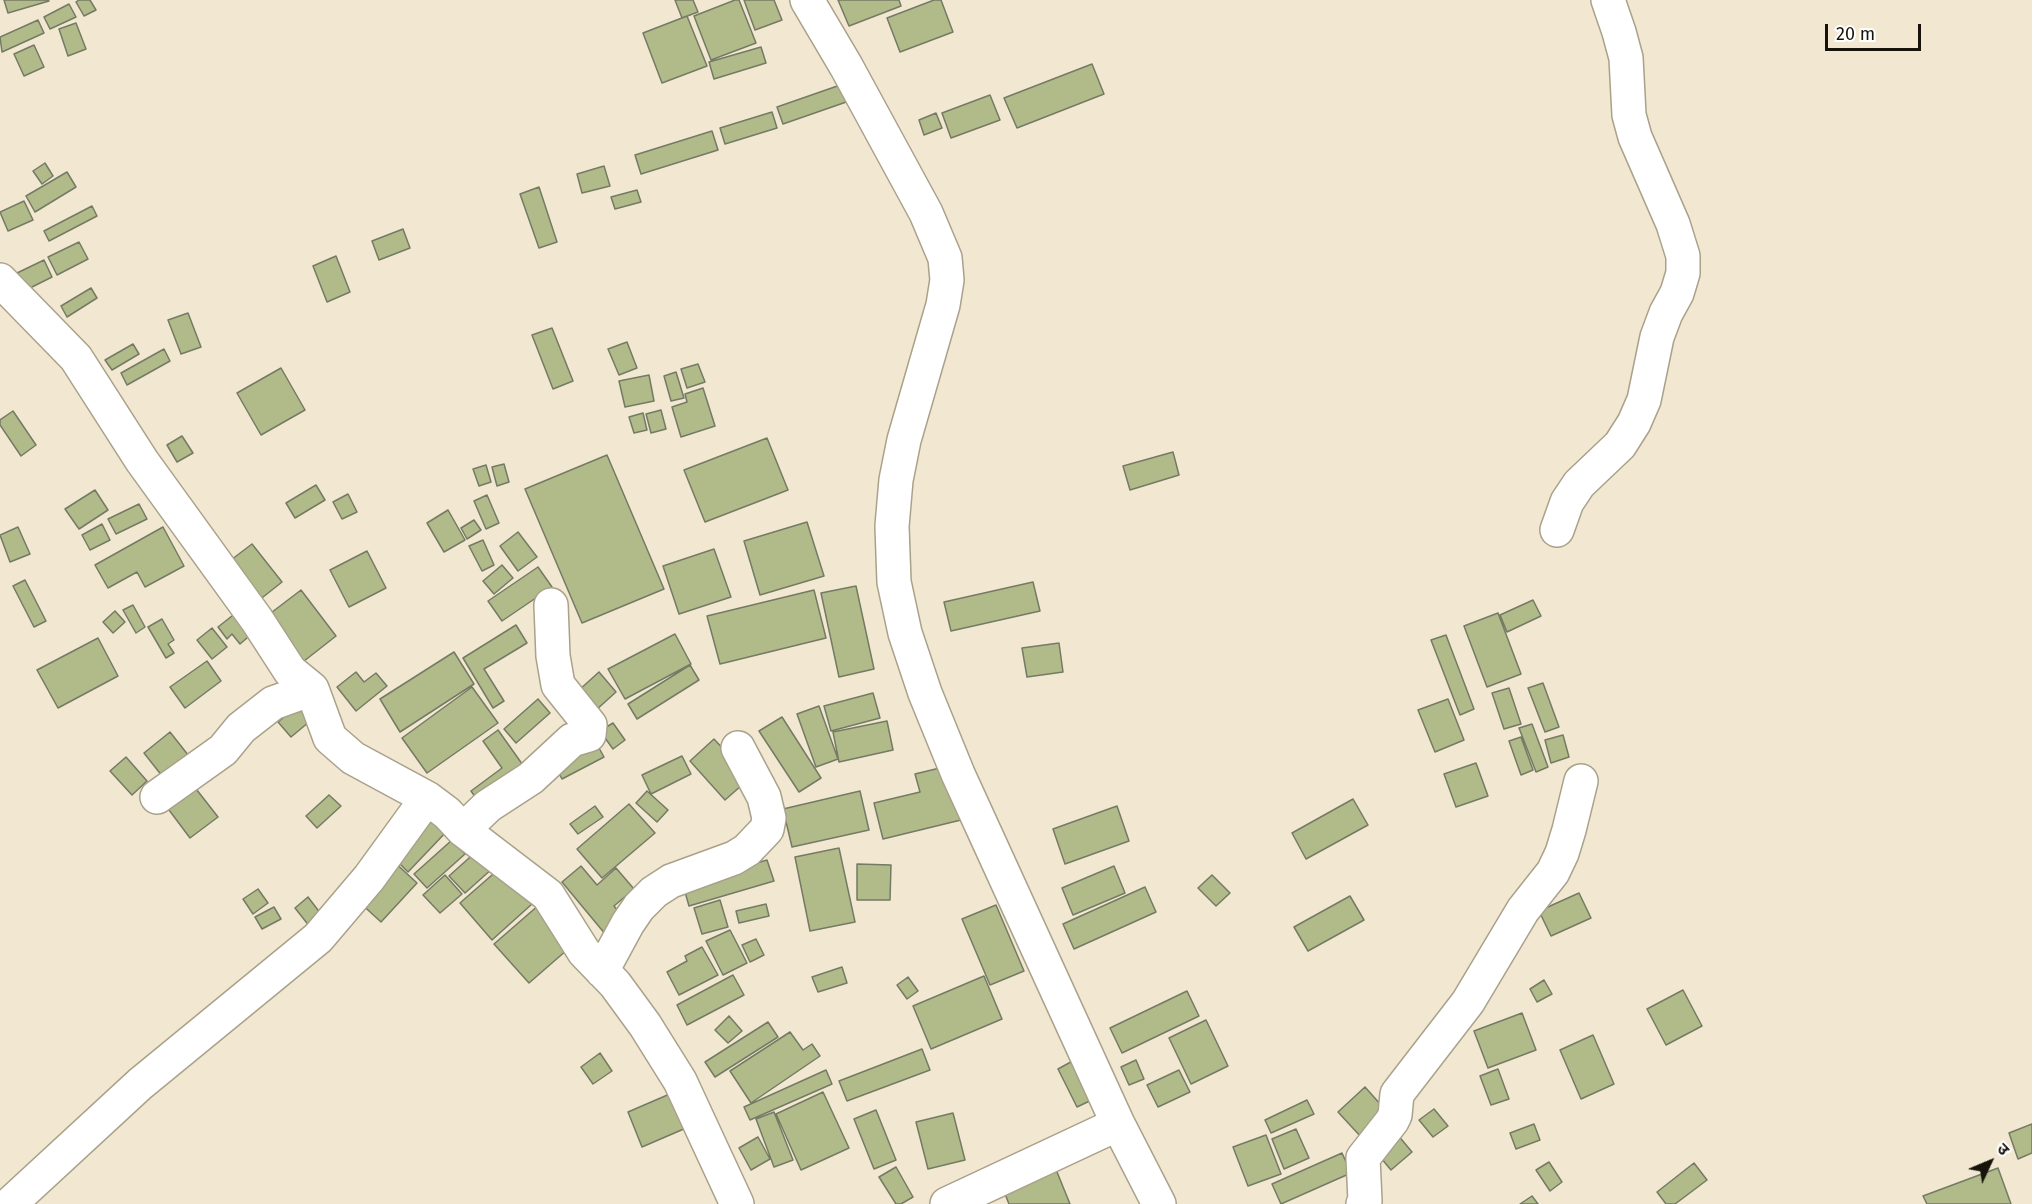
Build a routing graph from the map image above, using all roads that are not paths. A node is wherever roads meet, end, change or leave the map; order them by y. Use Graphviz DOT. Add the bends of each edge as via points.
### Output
graph roads {
  1 [pos="807,0"];
  2 [pos="1608,0"];
  3 [pos="0,280"];
  4 [pos="1557,530"];
  5 [pos="550,605"];
  6 [pos="312,689"];
  7 [pos="738,748"];
  8 [pos="1581,781"];
  9 [pos="157,797"];
  10 [pos="427,798"];
  11 [pos="462,830"];
  12 [pos="602,971"];
  13 [pos="1118,1124"];
  14 [pos="10,1204"];
  15 [pos="737,1204"];
  16 [pos="947,1204"];
  17 [pos="1158,1204"];
  18 [pos="1363,1204"];
  1 -- 13 [label="street" via="920,202 945,258 943,304 896,480 892,526 894,582 904,633 958,774"];
  2 -- 4 [label="street" via="1626,58 1629,114 1635,137 1673,224 1683,256 1683,273 1657,337 1644,400 1634,423 1620,445 1579,484 1567,502"];
  3 -- 6 [label="street" via="76,358 142,461 290,671"];
  5 -- 11 [label="street" via="558,685 590,725 589,735 572,740 531,778 488,806"];
  6 -- 9 [label="street" via="273,703 241,728 223,750"];
  6 -- 10 [label="street" via="330,738 353,759"];
  7 -- 12 [label="street" via="764,797 769,818 767,829 734,858 671,881 654,892 628,923"];
  8 -- 18 [label="street" via="1553,872 1523,910 1468,1002 1397,1094 1392,1121 1363,1158"];
  10 -- 11 [label="street"];
  10 -- 14 [label="street" via="369,879 318,938 140,1084"];
  11 -- 12 [label="street" via="548,895 584,952"];
  12 -- 15 [label="street" via="645,1025 680,1081"];
  13 -- 16 [label="street"];
  13 -- 17 [label="street"];
}
